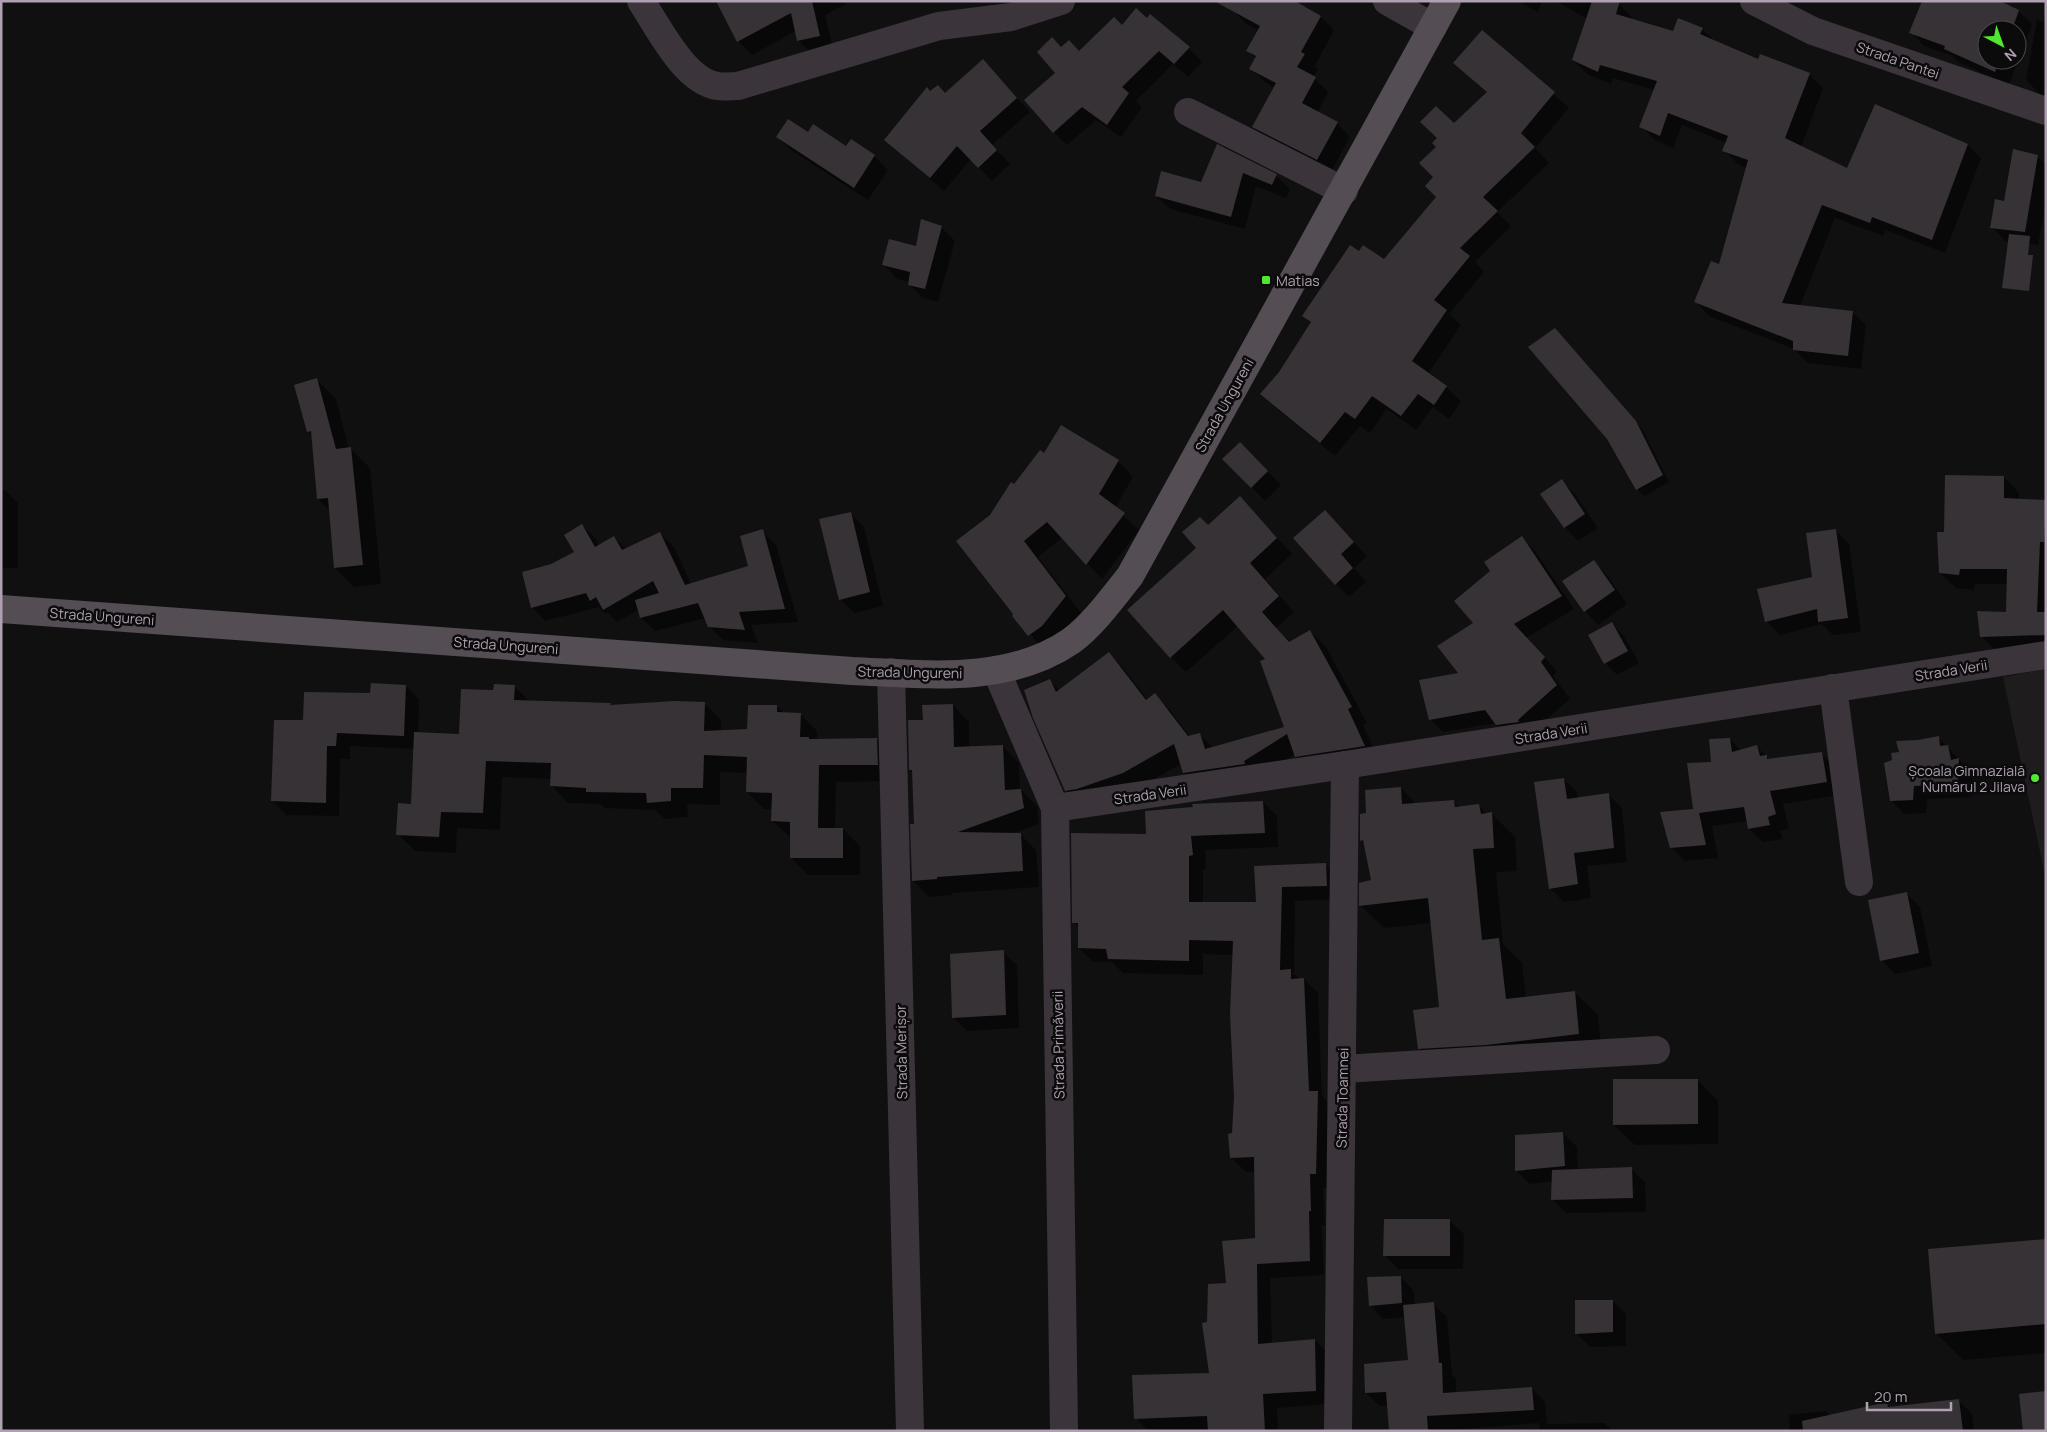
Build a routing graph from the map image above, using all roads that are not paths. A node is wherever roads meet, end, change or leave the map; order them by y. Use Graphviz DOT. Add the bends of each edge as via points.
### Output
graph roads {
  1 [pos="641,1"];
  2 [pos="1061,1"];
  3 [pos="1387,1"];
  4 [pos="1447,1"];
  5 [pos="1754,1"];
  6 [pos="1433,27"];
  7 [pos="2046,111"];
  8 [pos="1188,112"];
  9 [pos="1344,191"];
  10 [pos="1,609"];
  11 [pos="2046,655"];
  12 [pos="996,670"];
  13 [pos="891,672"];
  14 [pos="1833,688"];
  15 [pos="1345,765"];
  16 [pos="1055,808"];
  17 [pos="1859,882"];
  18 [pos="1656,1050"];
  19 [pos="1343,1069"];
  20 [pos="910,1431"];
  21 [pos="1064,1431"];
  22 [pos="1338,1431"];
  1 -- 2 [label="street" via="685,67 717,86 738,86 939,26 1011,16"];
  3 -- 6 [label="street"];
  4 -- 6 [label="main road, Strada Ungureni"];
  5 -- 7 [label="street, Strada Pantei" via="1813,31"];
  6 -- 9 [label="main road, Strada Ungureni"];
  8 -- 9 [label="street"];
  9 -- 12 [label="main road, Strada Ungureni" via="1130,576 1103,610 1071,640 1036,659"];
  10 -- 13 [label="main road, Strada Ungureni"];
  11 -- 14 [label="street, Strada Verii"];
  12 -- 13 [label="main road, Strada Ungureni" via="972,673"];
  12 -- 16 [label="street, Strada Primăverii"];
  13 -- 20 [label="street, Strada Merișor"];
  14 -- 15 [label="street, Strada Verii"];
  14 -- 17 [label="street"];
  15 -- 16 [label="street, Strada Verii"];
  15 -- 19 [label="street, Strada Toamnei"];
  16 -- 21 [label="street, Strada Primăverii"];
  18 -- 19 [label="street"];
  19 -- 22 [label="street, Strada Toamnei"];
}
